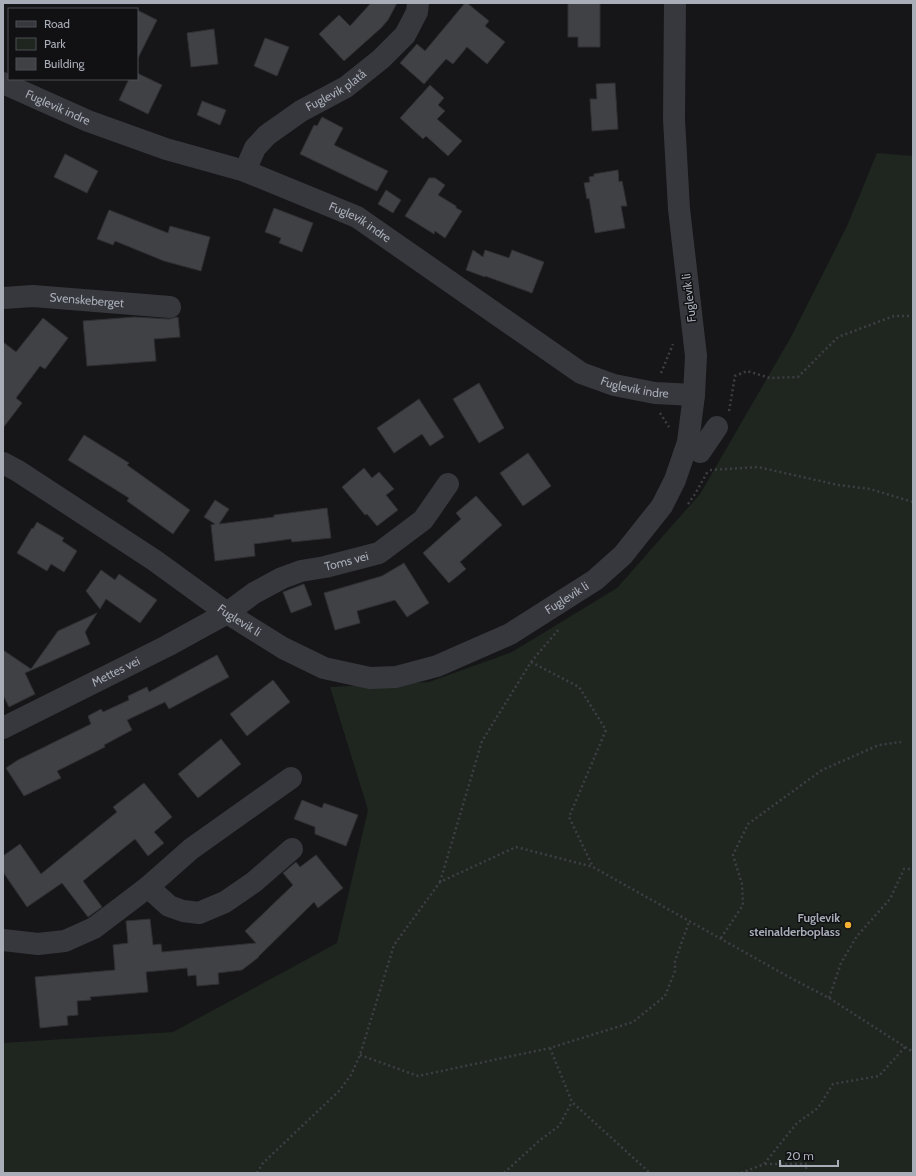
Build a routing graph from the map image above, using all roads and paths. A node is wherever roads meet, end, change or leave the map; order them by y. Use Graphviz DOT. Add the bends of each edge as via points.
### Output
graph roads {
  1 [pos="418,3"];
  2 [pos="675,3"];
  3 [pos="3,83"];
  4 [pos="245,171"];
  5 [pos="3,298"];
  6 [pos="170,307"];
  7 [pos="913,316"];
  8 [pos="694,395"];
  9 [pos="717,427"];
  10 [pos="704,461"];
  11 [pos="3,463"];
  12 [pos="448,484"];
  13 [pos="913,502"];
  14 [pos="686,506"];
  15 [pos="226,613"];
  16 [pos="560,627"];
  17 [pos="530,662"];
  18 [pos="3,728"];
  19 [pos="901,742"];
  20 [pos="291,778"];
  21 [pos="292,849"];
  22 [pos="593,867"];
  23 [pos="913,869"];
  24 [pos="440,882"];
  25 [pos="148,887"];
  26 [pos="689,922"];
  27 [pos="721,938"];
  28 [pos="3,940"];
  29 [pos="828,998"];
  30 [pos="905,1047"];
  31 [pos="550,1048"];
  32 [pos="913,1052"];
  33 [pos="360,1055"];
  34 [pos="572,1102"];
  35 [pos="764,1164"];
  36 [pos="257,1173"];
  37 [pos="504,1173"];
  38 [pos="650,1173"];
  39 [pos="740,1173"];
  40 [pos="805,1173"];
  1 -- 4 [label="street, Fuglevik platå" via="417,12 405,34 381,59 346,87 301,111 267,135 254,148"];
  2 -- 8 [label="street, Fuglevik li" via="674,119 679,209 696,356"];
  3 -- 4 [label="street, Fuglevik indre" via="88,121 166,148"];
  4 -- 8 [label="street, Fuglevik indre" via="357,217 581,374 614,385 655,394"];
  5 -- 6 [label="street, Svenskeberget" via="33,296"];
  7 -- 9 [label="path" via="894,316 838,337 798,377 770,378 747,371 735,376 728,414"];
  8 -- 15 [label="street, Fuglevik li" via="688,442 675,480 662,506 623,555 596,580 510,634 437,666 396,677 370,678 324,668 283,648"];
  9 -- 10 [label="street"];
  10 -- 13 [label="path" via="758,467 838,486 870,489"];
  10 -- 14 [label="path" via="695,494"];
  11 -- 15 [label="street, Fuglevik li" via="154,560"];
  12 -- 15 [label="street, Toms vei" via="423,520 379,553 301,571 282,578 254,593"];
  15 -- 18 [label="street, Mettes vei" via="167,646"];
  16 -- 17 [label="path"];
  17 -- 22 [label="path" via="579,687 606,730 569,816"];
  17 -- 24 [label="path" via="482,741"];
  19 -- 27 [label="path" via="879,745 822,770 748,824 733,855 742,884 743,905"];
  20 -- 25 [label="street" via="191,849"];
  21 -- 25 [label="street" via="254,882 225,902 199,913 183,912 169,906"];
  22 -- 24 [label="path" via="516,848"];
  22 -- 26 [label="path"];
  23 -- 29 [label="path" via="904,869 890,899 857,936 841,963"];
  24 -- 33 [label="path" via="394,945"];
  25 -- 28 [label="street" via="94,928 65,941 38,944"];
  26 -- 27 [label="path"];
  26 -- 31 [label="path" via="666,996 632,1022"];
  27 -- 29 [label="path"];
  29 -- 30 [label="path"];
  30 -- 32 [label="path"];
  30 -- 35 [label="path" via="879,1076 832,1084 818,1108 796,1123"];
  31 -- 33 [label="path" via="418,1076"];
  31 -- 34 [label="path"];
  33 -- 36 [label="path" via="351,1075 339,1091 263,1163"];
  34 -- 37 [label="path" via="559,1126"];
  34 -- 38 [label="path"];
  35 -- 39 [label="path"];
  35 -- 40 [label="path" via="807,1164"];
}
